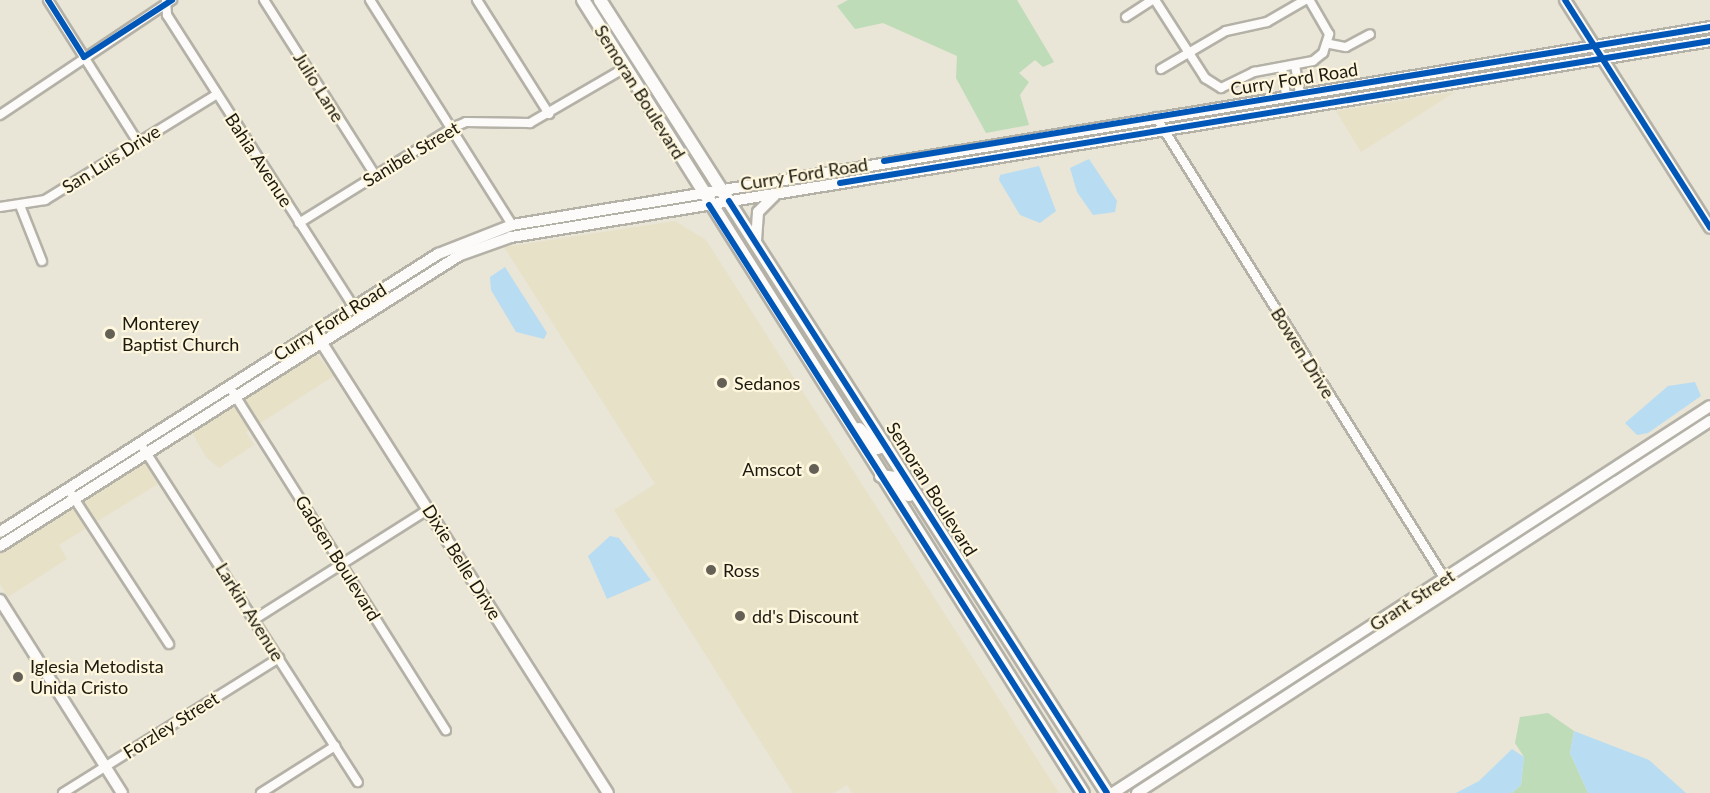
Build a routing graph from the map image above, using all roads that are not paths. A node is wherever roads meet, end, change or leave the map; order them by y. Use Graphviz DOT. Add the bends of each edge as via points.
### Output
graph roads {
  1 [pos="48,0"];
  2 [pos="264,0"];
  3 [pos="370,0"];
  4 [pos="477,0"];
  5 [pos="583,0"];
  6 [pos="600,0"];
  7 [pos="1154,0"];
  8 [pos="1305,0"];
  9 [pos="1309,0"];
  10 [pos="1565,0"];
  11 [pos="168,1"];
  12 [pos="1126,17"];
  13 [pos="1710,27"];
  14 [pos="1370,34"];
  15 [pos="1710,36"];
  16 [pos="1710,41"];
  17 [pos="1330,44"];
  18 [pos="1594,45"];
  19 [pos="1662,49"];
  20 [pos="1188,52"];
  21 [pos="84,57"];
  22 [pos="1603,59"];
  23 [pos="1295,65"];
  24 [pos="1282,67"];
  25 [pos="626,68"];
  26 [pos="1161,69"];
  27 [pos="1441,70"];
  28 [pos="1404,76"];
  29 [pos="1300,93"];
  30 [pos="1385,93"];
  31 [pos="217,94"];
  32 [pos="1286,96"];
  33 [pos="1305,107"];
  34 [pos="549,114"];
  35 [pos="0,115"];
  36 [pos="1156,117"];
  37 [pos="1225,120"];
  38 [pos="452,128"];
  39 [pos="1164,130"];
  40 [pos="1046,135"];
  41 [pos="137,141"];
  42 [pos="963,148"];
  43 [pos="969,162"];
  44 [pos="375,175"];
  45 [pos="878,177"];
  46 [pos="720,188"];
  47 [pos="700,191"];
  48 [pos="779,193"];
  49 [pos="729,201"];
  50 [pos="709,205"];
  51 [pos="0,207"];
  52 [pos="21,208"];
  53 [pos="299,223"];
  54 [pos="512,225"];
  55 [pos="1710,228"];
  56 [pos="756,242"];
  57 [pos="460,255"];
  58 [pos="42,261"];
  59 [pos="353,308"];
  60 [pos="360,317"];
  61 [pos="315,331"];
  62 [pos="321,341"];
  63 [pos="254,370"];
  64 [pos="261,380"];
  65 [pos="229,386"];
  66 [pos="235,396"];
  67 [pos="1710,406"];
  68 [pos="846,420"];
  69 [pos="1710,421"];
  70 [pos="140,443"];
  71 [pos="886,446"];
  72 [pos="149,451"];
  73 [pos="881,476"];
  74 [pos="68,489"];
  75 [pos="77,497"];
  76 [pos="429,509"];
  77 [pos="0,532"];
  78 [pos="1514,533"];
  79 [pos="1521,543"];
  80 [pos="0,546"];
  81 [pos="342,564"];
  82 [pos="966,571"];
  83 [pos="1444,578"];
  84 [pos="1450,589"];
  85 [pos="0,600"];
  86 [pos="255,619"];
  87 [pos="1374,624"];
  88 [pos="1359,634"];
  89 [pos="1380,634"];
  90 [pos="987,642"];
  91 [pos="169,644"];
  92 [pos="1365,644"];
  93 [pos="279,658"];
  94 [pos="1023,661"];
  95 [pos="1281,684"];
  96 [pos="1288,694"];
  97 [pos="1213,728"];
  98 [pos="446,730"];
  99 [pos="1220,738"];
  100 [pos="335,746"];
  101 [pos="105,767"];
  102 [pos="358,782"];
  103 [pos="63,793"];
  104 [pos="122,793"];
  105 [pos="261,793"];
  106 [pos="608,793"];
  107 [pos="1083,793"];
  108 [pos="1107,793"];
  109 [pos="1113,793"];
  110 [pos="1137,793"];
  1 -- 21 [label="street"];
  2 -- 44 [label="street, Julio Lane"];
  3 -- 38 [label="street"];
  4 -- 34 [label="street"];
  5 -- 25 [label="main road, Semoran Boulevard"];
  6 -- 46 [label="main road, Semoran Boulevard"];
  7 -- 12 [label="street"];
  7 -- 20 [label="street"];
  8 -- 20 [label="street" via="1267,22 1226,31"];
  9 -- 17 [label="street"];
  10 -- 18 [label="main road"];
  11 -- 21 [label="street"];
  11 -- 31 [label="street, Bahia Avenue" via="167,15"];
  13 -- 18 [label="main road, Curry Ford Road"];
  14 -- 17 [label="street" via="1346,47"];
  15 -- 19 [label="main road"];
  16 -- 19 [label="main road, Curry Ford Road"];
  17 -- 23 [label="street" via="1313,61"];
  18 -- 22 [label="main road"];
  18 -- 27 [label="main road, Curry Ford Road"];
  19 -- 22 [label="main road, Curry Ford Road"];
  20 -- 24 [label="street" via="1205,78 1221,88 1254,72"];
  20 -- 26 [label="street"];
  21 -- 35 [label="street"];
  21 -- 41 [label="street"];
  22 -- 30 [label="main road, Curry Ford Road"];
  22 -- 55 [label="main road"];
  23 -- 24 [label="street"];
  23 -- 29 [label="street"];
  24 -- 32 [label="street"];
  25 -- 34 [label="street, Sanibel Street"];
  25 -- 47 [label="main road, Semoran Boulevard"];
  27 -- 28 [label="main road, Curry Ford Road"];
  27 -- 30 [label="main road" via="1433,80"];
  28 -- 29 [label="main road, Curry Ford Road"];
  28 -- 33 [label="main road" via="1316,96"];
  29 -- 32 [label="main road, Curry Ford Road"];
  29 -- 37 [label="main road" via="1284,104"];
  30 -- 33 [label="main road, Curry Ford Road"];
  31 -- 41 [label="street, San Luis Drive"];
  31 -- 53 [label="street, Bahia Avenue"];
  32 -- 36 [label="main road, Curry Ford Road"];
  33 -- 37 [label="main road, Curry Ford Road"];
  34 -- 38 [label="street, Sanibel Street" via="530,123 474,121"];
  36 -- 39 [label="street, Bowen Drive"];
  36 -- 40 [label="main road, Curry Ford Road"];
  37 -- 39 [label="main road, Curry Ford Road"];
  38 -- 44 [label="street, Sanibel Street"];
  38 -- 54 [label="street"];
  39 -- 43 [label="main road, Curry Ford Road"];
  39 -- 83 [label="street, Bowen Drive"];
  40 -- 42 [label="main road, Curry Ford Road"];
  40 -- 43 [label="main road" via="979,152"];
  41 -- 52 [label="street, San Luis Drive" via="45,200"];
  42 -- 45 [label="main road" via="954,158"];
  42 -- 46 [label="main road, Curry Ford Road"];
  43 -- 45 [label="main road, Curry Ford Road"];
  44 -- 53 [label="street, Sanibel Street"];
  45 -- 48 [label="main road, Curry Ford Road"];
  46 -- 47 [label="main road, Curry Ford Road"];
  46 -- 49 [label="main road, Semoran Boulevard"];
  47 -- 50 [label="main road, Semoran Boulevard"];
  47 -- 54 [label="main road, Curry Ford Road"];
  48 -- 49 [label="main road, Curry Ford Road"];
  48 -- 56 [label="main road" via="758,212"];
  49 -- 50 [label="main road, Curry Ford Road"];
  49 -- 56 [label="main road, Semoran Boulevard"];
  50 -- 57 [label="main road, Curry Ford Road" via="535,232"];
  50 -- 68 [label="main road, Semoran Boulevard"];
  51 -- 52 [label="street, San Luis Drive"];
  52 -- 58 [label="street"];
  53 -- 59 [label="street, Bahia Avenue"];
  54 -- 57 [label="main road"];
  54 -- 59 [label="main road, Curry Ford Road" via="438,254"];
  56 -- 71 [label="main road, Semoran Boulevard"];
  57 -- 60 [label="main road, Curry Ford Road"];
  59 -- 60 [label="street, Bahia Avenue"];
  59 -- 61 [label="main road, Curry Ford Road"];
  60 -- 62 [label="main road, Curry Ford Road"];
  61 -- 62 [label="main road, Dixie Belle Drive"];
  61 -- 63 [label="main road, Curry Ford Road"];
  62 -- 64 [label="main road, Curry Ford Road"];
  62 -- 76 [label="main road, Dixie Belle Drive"];
  63 -- 64 [label="street, Curry Ford Road"];
  63 -- 65 [label="main road, Curry Ford Road"];
  64 -- 66 [label="main road, Curry Ford Road"];
  65 -- 66 [label="street, Gadsen Boulevard"];
  65 -- 70 [label="main road, Curry Ford Road"];
  66 -- 72 [label="main road, Curry Ford Road"];
  66 -- 81 [label="street, Gadsen Boulevard"];
  67 -- 78 [label="main road, Grant Street"];
  68 -- 71 [label="main road" via="877,448"];
  68 -- 73 [label="main road, Semoran Boulevard"];
  69 -- 79 [label="main road, Grant Street"];
  70 -- 72 [label="street, Larkin Avenue"];
  70 -- 74 [label="main road, Curry Ford Road"];
  71 -- 82 [label="main road, Semoran Boulevard"];
  72 -- 75 [label="main road, Curry Ford Road"];
  72 -- 86 [label="street, Larkin Avenue"];
  73 -- 82 [label="main road" via="899,481 952,564"];
  73 -- 90 [label="main road, Semoran Boulevard"];
  74 -- 75 [label="street"];
  74 -- 77 [label="main road, Curry Ford Road"];
  75 -- 80 [label="main road, Curry Ford Road"];
  75 -- 91 [label="street"];
  76 -- 81 [label="street"];
  76 -- 106 [label="main road, Dixie Belle Drive"];
  78 -- 79 [label="street"];
  78 -- 83 [label="main road, Grant Street"];
  79 -- 84 [label="main road, Grant Street"];
  81 -- 86 [label="street"];
  81 -- 98 [label="street, Gadsen Boulevard"];
  82 -- 94 [label="main road, Semoran Boulevard"];
  83 -- 84 [label="street, Bowen Drive"];
  83 -- 87 [label="main road, Grant Street"];
  84 -- 89 [label="main road, Grant Street"];
  85 -- 101 [label="main road"];
  86 -- 93 [label="street, Larkin Avenue"];
  87 -- 88 [label="main road, Grant Street"];
  87 -- 89 [label="street"];
  88 -- 92 [label="street"];
  88 -- 95 [label="main road, Grant Street"];
  89 -- 92 [label="main road, Grant Street"];
  90 -- 94 [label="main road" via="1004,656"];
  90 -- 107 [label="main road, Semoran Boulevard"];
  92 -- 96 [label="main road, Grant Street"];
  93 -- 100 [label="street, Larkin Avenue"];
  93 -- 101 [label="street, Forzley Street"];
  94 -- 108 [label="main road, Semoran Boulevard"];
  95 -- 96 [label="street"];
  95 -- 97 [label="main road, Grant Street"];
  96 -- 99 [label="main road, Grant Street"];
  97 -- 99 [label="street"];
  97 -- 109 [label="main road, Grant Street"];
  99 -- 110 [label="main road, Grant Street"];
  100 -- 102 [label="street, Larkin Avenue"];
  100 -- 105 [label="street"];
  101 -- 103 [label="street, Forzley Street"];
  101 -- 104 [label="main road"];
}
